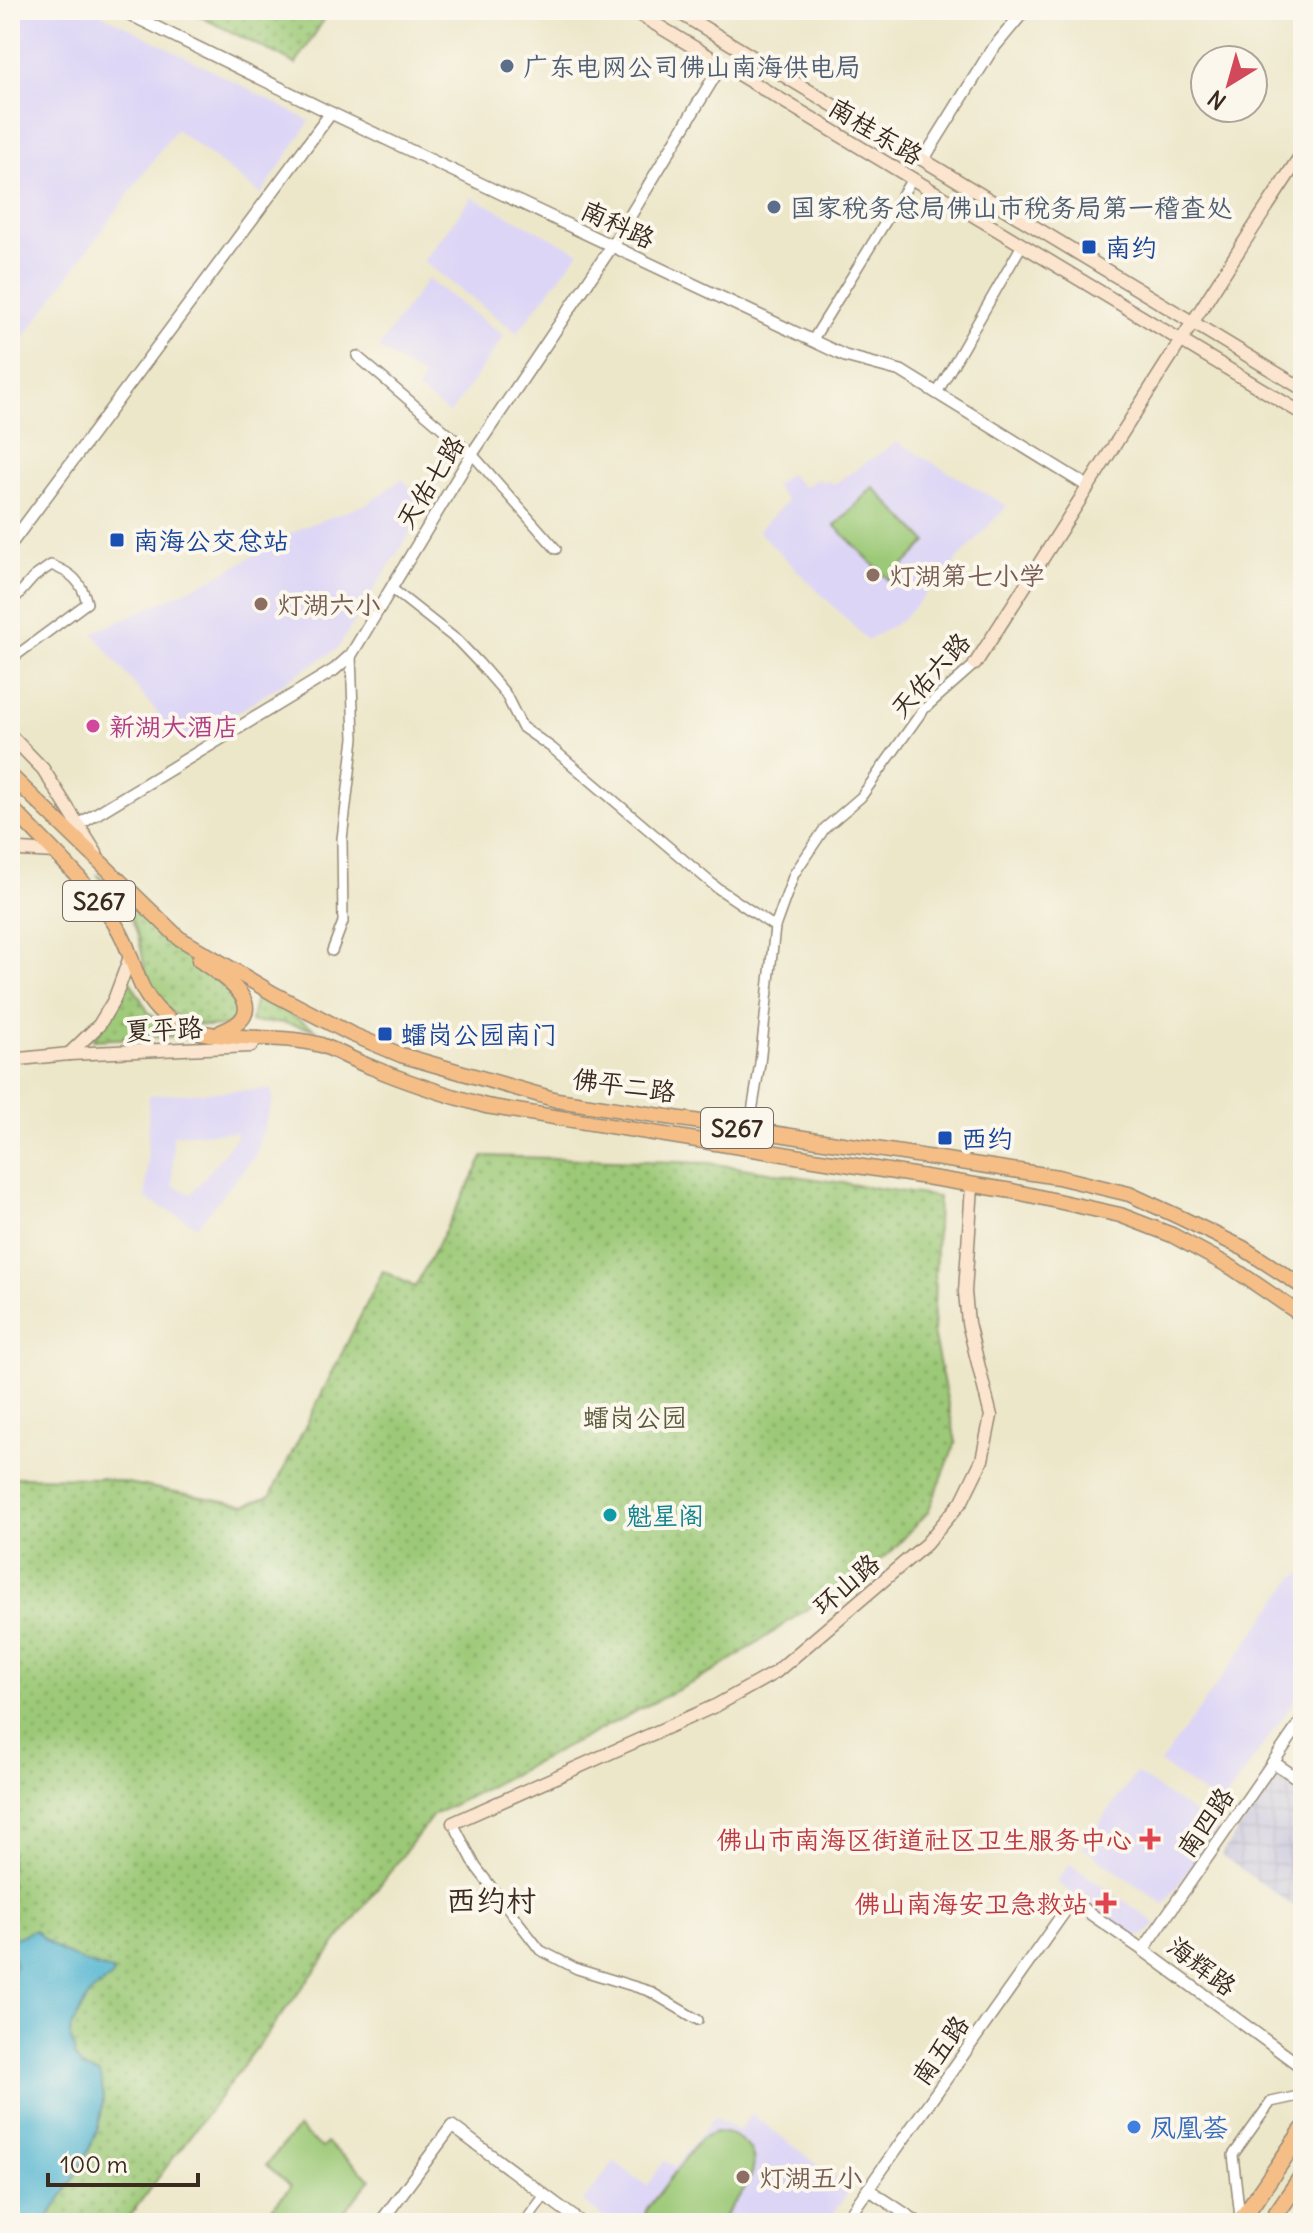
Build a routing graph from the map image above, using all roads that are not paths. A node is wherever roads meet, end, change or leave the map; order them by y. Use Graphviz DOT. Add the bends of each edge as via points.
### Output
graph roads {
  1 [pos="121,10"];
  2 [pos="632,10"];
  3 [pos="675,10"];
  4 [pos="1025,10"];
  5 [pos="722,64"];
  6 [pos="331,113"];
  7 [pos="1303,152"];
  8 [pos="923,160"];
  9 [pos="912,179"];
  10 [pos="1022,245"];
  11 [pos="612,246"];
  12 [pos="1190,323"];
  13 [pos="812,341"];
  14 [pos="1179,341"];
  15 [pos="357,356"];
  16 [pos="1303,389"];
  17 [pos="937,393"];
  18 [pos="1303,414"];
  19 [pos="472,454"];
  20 [pos="1089,487"];
  21 [pos="10,545"];
  22 [pos="556,549"];
  23 [pos="391,588"];
  24 [pos="10,604"];
  25 [pos="351,655"];
  26 [pos="10,660"];
  27 [pos="975,664"];
  28 [pos="10,735"];
  29 [pos="13,778"];
  30 [pos="13,812"];
  31 [pos="78,825"];
  32 [pos="10,839"];
  33 [pos="55,852"];
  34 [pos="104,866"];
  35 [pos="775,927"];
  36 [pos="179,938"];
  37 [pos="332,951"];
  38 [pos="130,957"];
  39 [pos="217,1034"];
  40 [pos="258,1037"];
  41 [pos="69,1054"];
  42 [pos="10,1060"];
  43 [pos="749,1130"];
  44 [pos="972,1186"];
  45 [pos="1303,1287"];
  46 [pos="1303,1316"];
  47 [pos="1303,1719"];
  48 [pos="1273,1762"];
  49 [pos="1303,1782"];
  50 [pos="453,1823"];
  51 [pos="1072,1901"];
  52 [pos="1143,1950"];
  53 [pos="698,2020"];
  54 [pos="1303,2068"];
  55 [pos="1303,2095"];
  56 [pos="1303,2130"];
  57 [pos="1303,2175"];
  58 [pos="868,2189"];
  59 [pos="545,2195"];
  60 [pos="1240,2222"];
  61 [pos="380,2223"];
  62 [pos="524,2223"];
  63 [pos="582,2223"];
  64 [pos="844,2223"];
  65 [pos="919,2223"];
  66 [pos="1270,2223"];
  1 -- 6 [label="street, 南科路"];
  2 -- 5 [label="main road, 南桂东路"];
  3 -- 8 [label="main road, 南桂东路"];
  4 -- 8 [label="street" via="991,51"];
  5 -- 9 [label="main road, 南桂东路"];
  5 -- 11 [label="street, 天佑七路"];
  6 -- 11 [label="street, 南科路"];
  6 -- 21 [label="street"];
  7 -- 12 [label="main road, 天佑六路"];
  8 -- 12 [label="main road, 南桂东路"];
  9 -- 10 [label="main road, 南桂东路"];
  9 -- 13 [label="street"];
  10 -- 14 [label="main road, 南桂东路"];
  10 -- 17 [label="street"];
  11 -- 13 [label="street, 南科路"];
  11 -- 19 [label="street, 天佑七路"];
  12 -- 14 [label="main road, 天佑六路"];
  12 -- 16 [label="main road, 南桂东路"];
  13 -- 17 [label="street, 南科路" via="901,371"];
  14 -- 18 [label="main road, 南桂东路"];
  14 -- 20 [label="main road, 天佑六路"];
  15 -- 19 [label="street"];
  17 -- 20 [label="street, 南科路"];
  19 -- 22 [label="street"];
  19 -- 23 [label="street, 天佑七路"];
  20 -- 27 [label="main road, 天佑六路"];
  23 -- 25 [label="street, 天佑七路"];
  23 -- 35 [label="street" via="479,663 505,693 522,727 716,887"];
  24 -- 26 [label="street" via="51,565 83,586 87,603"];
  25 -- 31 [label="street, 天佑七路"];
  25 -- 37 [label="street" via="354,738 342,839 343,922"];
  27 -- 35 [label="street, 天佑六路" via="923,710 861,797 825,828 794,874"];
  28 -- 31 [label="main road" via="43,769"];
  29 -- 34 [label="main road, 佛平二路"];
  30 -- 33 [label="main road, S267"];
  31 -- 34 [label="main road"];
  32 -- 33 [label="main road" via="20,850"];
  33 -- 38 [label="main road, S267" via="118,927"];
  34 -- 36 [label="main road, 佛平二路 / S267"];
  35 -- 43 [label="street, 天佑六路"];
  36 -- 39 [label="main road" via="188,952 243,996 245,1013 234,1027"];
  36 -- 43 [label="main road, 佛平二路 / S267" via="274,994 401,1055 557,1100"];
  38 -- 39 [label="main road, 佛平二路" via="140,988 159,1012 185,1028"];
  38 -- 41 [label="main road, 夏平路" via="99,1025"];
  39 -- 40 [label="main road, 佛平二路"];
  40 -- 41 [label="main road, 夏平路" via="251,1046"];
  40 -- 44 [label="main road, 佛平二路" via="320,1045 486,1106"];
  41 -- 42 [label="main road, 夏平路"];
  43 -- 45 [label="main road, 佛平二路 / S267" via="1058,1177 1129,1194 1243,1248"];
  44 -- 46 [label="main road, 佛平二路" via="1120,1215 1172,1235"];
  44 -- 50 [label="main road, 环山路" via="965,1292 991,1416 982,1460 962,1501 926,1544 776,1672 717,1705"];
  47 -- 48 [label="street, 南四路"];
  48 -- 49 [label="street"];
  48 -- 52 [label="street, 南四路"];
  50 -- 53 [label="street" via="476,1867 540,1950 577,1969 649,1991"];
  51 -- 52 [label="street, 海辉路"];
  51 -- 58 [label="street, 南五路"];
  52 -- 54 [label="street, 海辉路"];
  55 -- 60 [label="street" via="1271,2102 1233,2155"];
  56 -- 60 [label="highway"];
  57 -- 66 [label="highway"];
  58 -- 64 [label="street, 南五路"];
  58 -- 65 [label="street"];
  59 -- 61 [label="street" via="452,2126"];
  59 -- 62 [label="street"];
  59 -- 63 [label="street"];
}
